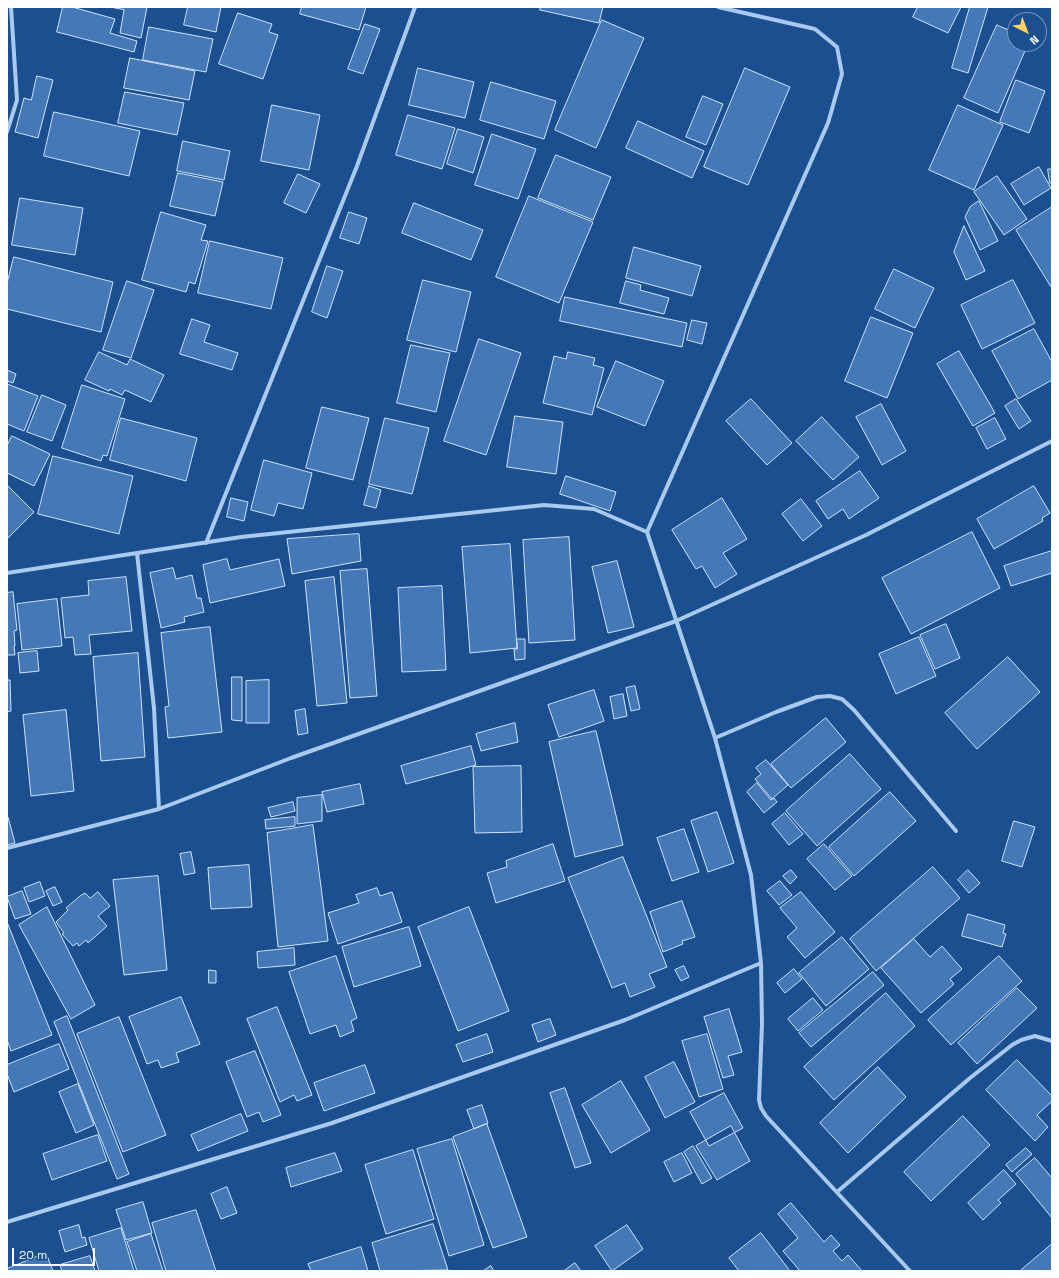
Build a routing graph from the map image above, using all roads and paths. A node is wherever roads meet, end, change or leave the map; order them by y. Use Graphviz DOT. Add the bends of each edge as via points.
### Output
graph roads {
  1 [pos="11,7"];
  2 [pos="415,7"];
  3 [pos="718,7"];
  4 [pos="7,132"];
  5 [pos="1052,441"];
  6 [pos="646,532"];
  7 [pos="206,543"];
  8 [pos="137,553"];
  9 [pos="7,573"];
  10 [pos="676,621"];
  11 [pos="715,738"];
  12 [pos="159,809"];
  13 [pos="956,831"];
  14 [pos="7,848"];
  15 [pos="761,962"];
  16 [pos="1052,1041"];
  17 [pos="837,1192"];
  18 [pos="7,1222"];
  19 [pos="910,1271"];
  1 -- 4 [label="street" via="17,100"];
  2 -- 7 [label="street" via="358,166"];
  3 -- 6 [label="street" via="815,29 837,47 842,74 828,123"];
  5 -- 10 [label="street" via="866,535"];
  6 -- 7 [label="street" via="594,509 544,505 241,537"];
  6 -- 10 [label="street"];
  7 -- 8 [label="street"];
  8 -- 9 [label="street"];
  8 -- 12 [label="street" via="154,708"];
  10 -- 11 [label="street"];
  10 -- 12 [label="street" via="291,758"];
  11 -- 13 [label="street" via="817,697 830,696 842,699"];
  11 -- 15 [label="street" via="751,875"];
  12 -- 14 [label="street"];
  15 -- 17 [label="street" via="761,1108"];
  15 -- 18 [label="street" via="625,1020 332,1123"];
  16 -- 17 [label="street" via="1035,1036 1012,1045"];
  17 -- 19 [label="street"];
}
